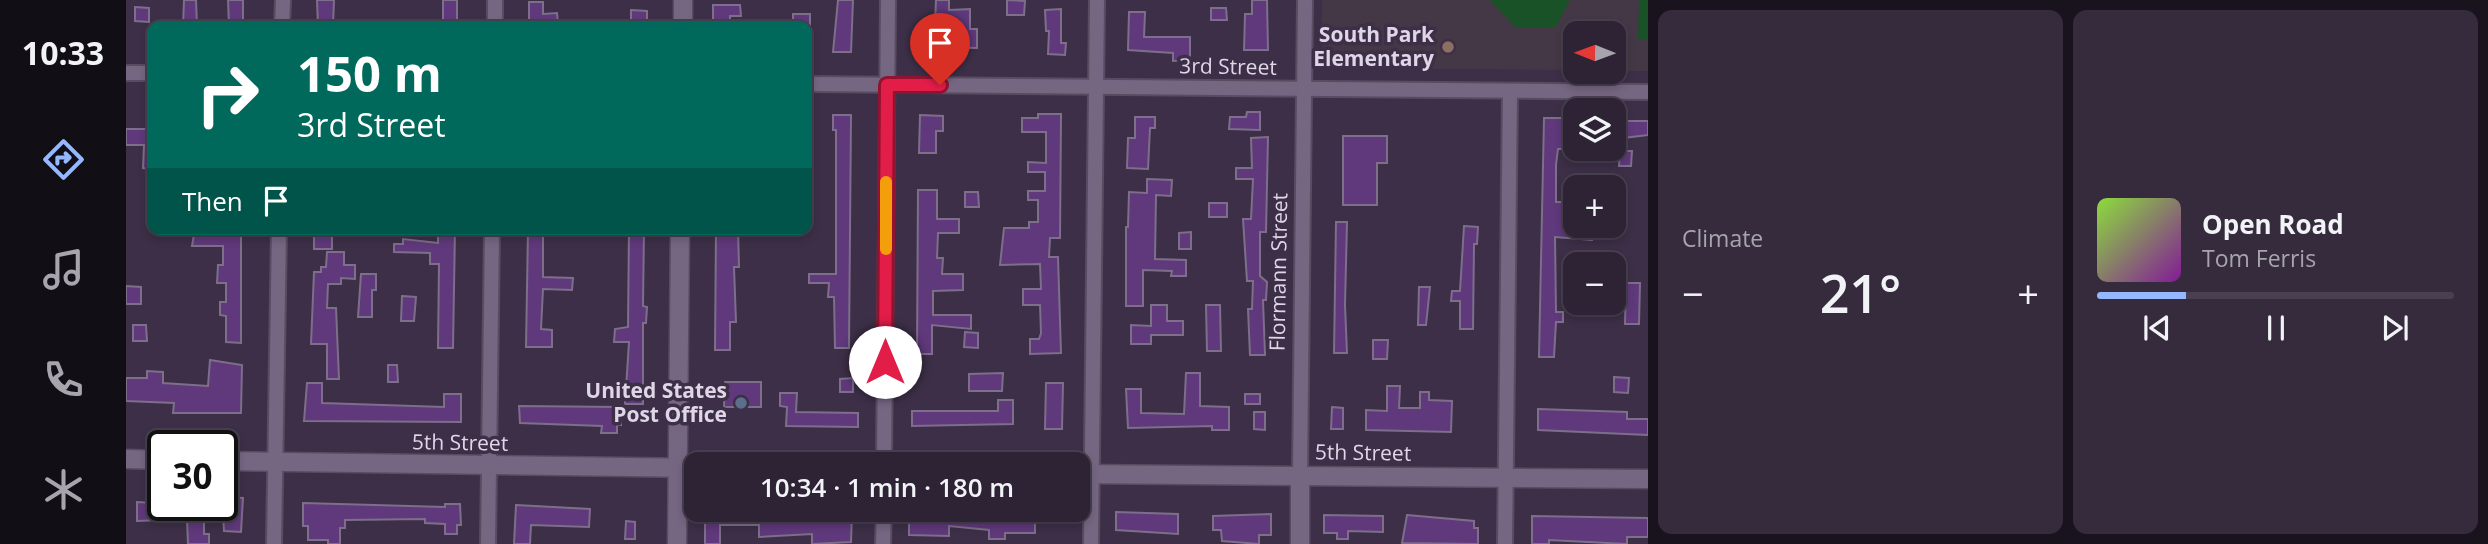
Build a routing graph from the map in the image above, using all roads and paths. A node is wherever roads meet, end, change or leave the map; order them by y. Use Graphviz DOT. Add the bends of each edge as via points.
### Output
graph roads {
  1 [pos="283,0"];
  2 [pos="495,0"];
  3 [pos="683,0"];
  4 [pos="888,0"];
  5 [pos="1097,0"];
  6 [pos="1305,0"];
  7 [pos="282,21"];
  8 [pos="495,21"];
  9 [pos="683,21"];
  10 [pos="126,73"];
  11 [pos="147,73"];
  12 [pos="812,84"];
  13 [pos="887,85"];
  14 [pos="1095,87"];
  15 [pos="1304,88"];
  16 [pos="1510,90"];
  17 [pos="1648,92"];
  18 [pos="279,235"];
  19 [pos="492,235"];
  20 [pos="680,235"];
  21 [pos="884,452"];
  22 [pos="1086,452"];
  23 [pos="126,459"];
  24 [pos="147,460"];
  25 [pos="238,461"];
  26 [pos="275,462"];
  27 [pos="489,466"];
  28 [pos="677,468"];
  29 [pos="684,468"];
  30 [pos="1090,474"];
  31 [pos="1300,475"];
  32 [pos="1506,477"];
  33 [pos="1648,479"];
  34 [pos="884,522"];
  35 [pos="1089,522"];
  36 [pos="274,544"];
  37 [pos="488,544"];
  38 [pos="677,544"];
  39 [pos="883,544"];
  40 [pos="1091,544"];
  41 [pos="1300,544"];
  42 [pos="1505,544"];
  1 -- 7 [label="street"];
  2 -- 8 [label="street"];
  3 -- 9 [label="main road"];
  4 -- 13 [label="street"];
  5 -- 14 [label="street"];
  6 -- 15 [label="street, Flormann Street"];
  10 -- 11 [label="street"];
  12 -- 13 [label="street, 3rd Street"];
  13 -- 14 [label="street, 3rd Street"];
  13 -- 21 [label="street"];
  14 -- 15 [label="street, 3rd Street"];
  14 -- 22 [label="street"];
  15 -- 16 [label="street, 3rd Street"];
  15 -- 31 [label="street, Flormann Street"];
  16 -- 17 [label="street, 3rd Street"];
  16 -- 32 [label="street"];
  18 -- 26 [label="street"];
  19 -- 27 [label="street"];
  20 -- 28 [label="main road"];
  23 -- 24 [label="main road"];
  25 -- 26 [label="main road, 5th Street"];
  26 -- 27 [label="main road, 5th Street"];
  26 -- 36 [label="street"];
  27 -- 28 [label="main road, 5th Street"];
  27 -- 37 [label="street"];
  28 -- 29 [label="main road, 5th Street"];
  28 -- 38 [label="main road"];
  30 -- 31 [label="main road, 5th Street"];
  31 -- 32 [label="main road, 5th Street"];
  31 -- 41 [label="main road, Flormann Street"];
  32 -- 33 [label="main road, 5th Street"];
  32 -- 42 [label="street"];
  34 -- 39 [label="street"];
  35 -- 40 [label="street"];
}
